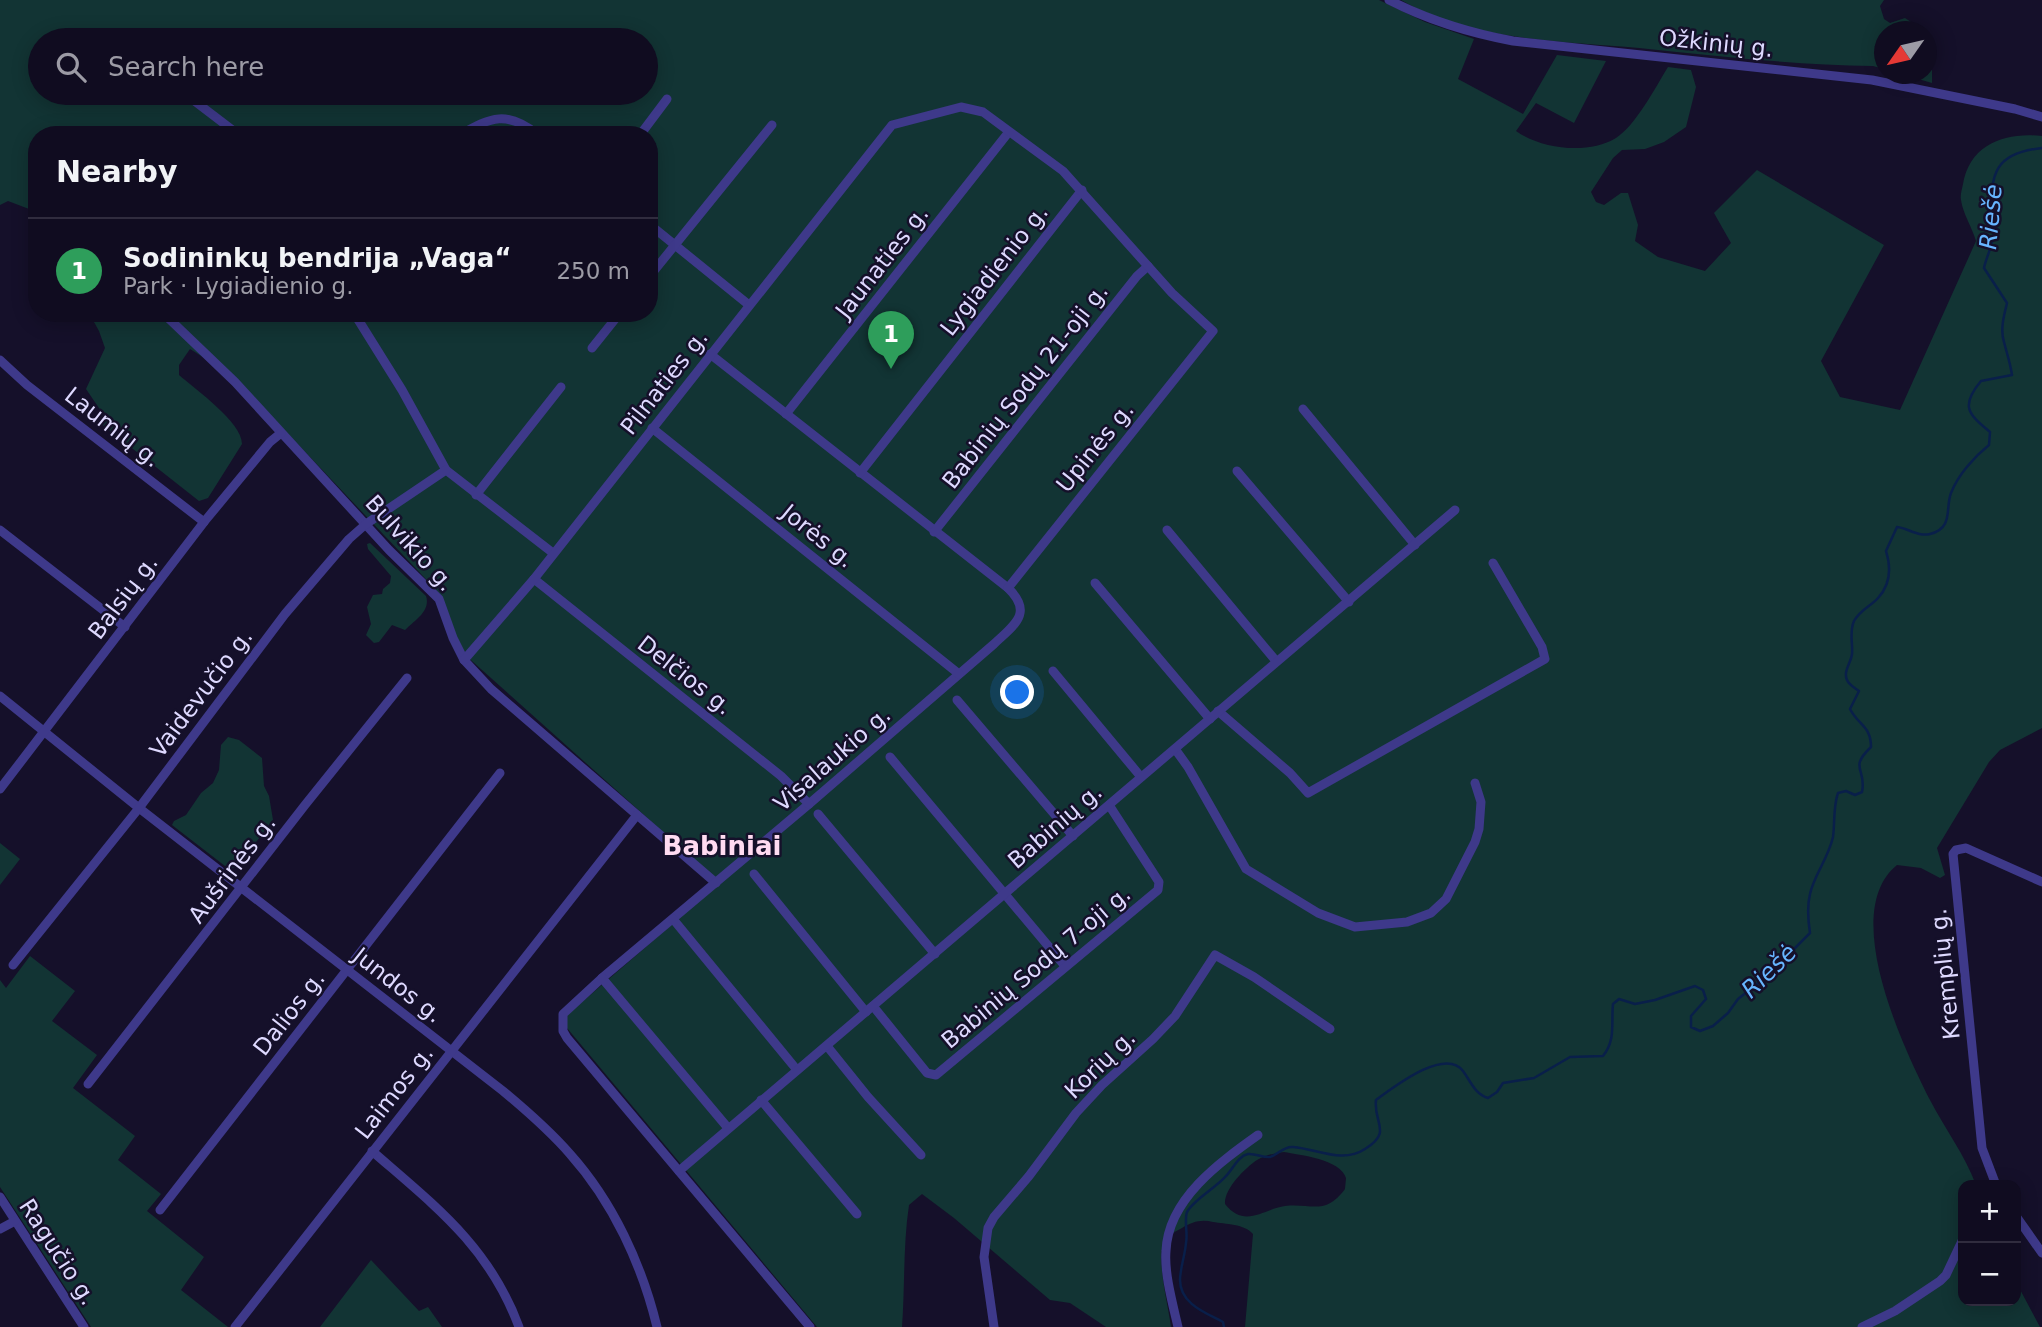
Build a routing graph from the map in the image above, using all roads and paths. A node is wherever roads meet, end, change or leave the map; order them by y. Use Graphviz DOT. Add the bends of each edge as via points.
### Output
graph roads {
  1 [pos="1389,0"];
  2 [pos="667,99"];
  3 [pos="200,105"];
  4 [pos="2042,117"];
  5 [pos="772,125"];
  6 [pos="227,126"];
  7 [pos="481,126"];
  8 [pos="524,126"];
  9 [pos="647,126"];
  10 [pos="1008,133"];
  11 [pos="1082,190"];
  12 [pos="658,231"];
  13 [pos="675,245"];
  14 [pos="658,265"];
  15 [pos="1147,266"];
  16 [pos="749,305"];
  17 [pos="172,322"];
  18 [pos="360,322"];
  19 [pos="613,322"];
  20 [pos="592,348"];
  21 [pos="710,354"];
  22 [pos="0,360"];
  23 [pos="561,387"];
  24 [pos="1303,409"];
  25 [pos="786,414"];
  26 [pos="652,428"];
  27 [pos="281,433"];
  28 [pos="446,470"];
  29 [pos="1237,471"];
  30 [pos="860,473"];
  31 [pos="476,495"];
  32 [pos="1455,510"];
  33 [pos="204,522"];
  34 [pos="366,524"];
  35 [pos="0,530"];
  36 [pos="1167,530"];
  37 [pos="934,532"];
  38 [pos="1415,545"];
  39 [pos="553,553"];
  40 [pos="1493,563"];
  41 [pos="534,579"];
  42 [pos="1095,583"];
  43 [pos="1008,588"];
  44 [pos="1349,602"];
  45 [pos="125,627"];
  46 [pos="464,660"];
  47 [pos="1276,661"];
  48 [pos="1053,671"];
  49 [pos="959,674"];
  50 [pos="407,678"];
  51 [pos="0,696"];
  52 [pos="957,700"];
  53 [pos="1219,711"];
  54 [pos="1210,719"];
  55 [pos="44,730"];
  56 [pos="1175,749"];
  57 [pos="890,757"];
  58 [pos="500,773"];
  59 [pos="1141,777"];
  60 [pos="1475,783"];
  61 [pos="0,789"];
  62 [pos="809,804"];
  63 [pos="1110,805"];
  64 [pos="139,807"];
  65 [pos="818,814"];
  66 [pos="637,815"];
  67 [pos="1073,836"];
  68 [pos="754,874"];
  69 [pos="2042,882"];
  70 [pos="716,883"];
  71 [pos="243,888"];
  72 [pos="1005,895"];
  73 [pos="673,919"];
  74 [pos="935,954"];
  75 [pos="13,965"];
  76 [pos="1065,966"];
  77 [pos="347,969"];
  78 [pos="602,978"];
  79 [pos="869,1009"];
  80 [pos="1330,1029"];
  81 [pos="827,1046"];
  82 [pos="451,1050"];
  83 [pos="797,1070"];
  84 [pos="88,1084"];
  85 [pos="761,1100"];
  86 [pos="728,1128"];
  87 [pos="1258,1135"];
  88 [pos="372,1151"];
  89 [pos="921,1155"];
  90 [pos="679,1171"];
  91 [pos="1994,1180"];
  92 [pos="0,1198"];
  93 [pos="160,1210"];
  94 [pos="857,1214"];
  95 [pos="15,1221"];
  96 [pos="2021,1223"];
  97 [pos="0,1229"];
  98 [pos="1961,1243"];
  99 [pos="2042,1253"];
  100 [pos="84,1327"];
  101 [pos="235,1327"];
  102 [pos="519,1327"];
  103 [pos="657,1327"];
  104 [pos="810,1327"];
  105 [pos="994,1327"];
  106 [pos="1178,1327"];
  107 [pos="1862,1327"];
  1 -- 4 [label="street, Ožkinių g." via="1471,32 1513,41 1872,80"];
  2 -- 9 [label="street"];
  3 -- 6 [label="street"];
  5 -- 13 [label="street"];
  7 -- 8 [label="street" via="499,118"];
  10 -- 11 [label="street" via="1038,151"];
  10 -- 16 [label="street, Pilnaties g." via="983,112 961,107 892,125"];
  10 -- 25 [label="street, Jaunaties g."];
  11 -- 15 [label="street"];
  11 -- 30 [label="street, Lygiadienio g."];
  12 -- 13 [label="street"];
  13 -- 14 [label="street"];
  13 -- 16 [label="street"];
  15 -- 37 [label="street, Babinių Sodų 21-oji g."];
  15 -- 43 [label="street, Upinės g." via="1213,331"];
  16 -- 21 [label="street, Pilnaties g."];
  17 -- 27 [label="street, Bulvikio g."];
  18 -- 28 [label="street"];
  19 -- 20 [label="street"];
  21 -- 25 [label="street"];
  21 -- 26 [label="street, Pilnaties g."];
  22 -- 33 [label="street, Laumių g."];
  23 -- 31 [label="street"];
  24 -- 38 [label="street"];
  25 -- 30 [label="street"];
  26 -- 39 [label="street, Pilnaties g."];
  26 -- 49 [label="street, Jorės g."];
  27 -- 33 [label="street, Balsių g."];
  27 -- 34 [label="street, Bulvikio g."];
  28 -- 31 [label="street"];
  28 -- 34 [label="street, Vaidevučio g."];
  29 -- 44 [label="street"];
  30 -- 37 [label="street"];
  31 -- 39 [label="street"];
  32 -- 38 [label="street, Babinių g."];
  33 -- 45 [label="street, Balsių g."];
  34 -- 46 [label="street, Bulvikio g." via="439,599"];
  34 -- 64 [label="street, Vaidevučio g." via="285,614"];
  35 -- 45 [label="street"];
  36 -- 47 [label="street"];
  37 -- 43 [label="street"];
  38 -- 44 [label="street, Babinių g."];
  39 -- 41 [label="street, Pilnaties g."];
  40 -- 53 [label="street" via="1545,659 1308,793"];
  41 -- 46 [label="street, Pilnaties g."];
  41 -- 62 [label="street, Delčios g." via="781,776"];
  42 -- 54 [label="street"];
  43 -- 49 [label="street, Visalaukio g." via="1021,605 1018,620"];
  44 -- 47 [label="street, Babinių g."];
  45 -- 55 [label="street, Balsių g."];
  46 -- 66 [label="street, Bulvikio g." via="491,689"];
  47 -- 53 [label="street, Babinių g."];
  48 -- 59 [label="street"];
  49 -- 62 [label="street, Visalaukio g."];
  50 -- 71 [label="street, Aušrinės g."];
  51 -- 55 [label="street"];
  52 -- 67 [label="street"];
  53 -- 54 [label="street, Babinių g."];
  54 -- 56 [label="street, Babinių g."];
  55 -- 61 [label="street, Balsių g."];
  55 -- 64 [label="street, Jundos g."];
  56 -- 59 [label="street, Babinių g."];
  56 -- 60 [label="street" via="1246,869 1318,913 1355,927 1407,922 1431,913 1446,900 1479,829 1481,802"];
  57 -- 72 [label="street"];
  58 -- 77 [label="street, Dalios g."];
  59 -- 63 [label="street, Babinių g."];
  62 -- 70 [label="street, Visalaukio g."];
  63 -- 67 [label="street, Babinių g."];
  63 -- 76 [label="street, Babinių Sodų 7-oji g." via="1159,882 1158,890"];
  64 -- 71 [label="street, Jundos g."];
  64 -- 75 [label="street, Vaidevučio g."];
  65 -- 74 [label="street"];
  66 -- 70 [label="street, Bulvikio g."];
  66 -- 82 [label="street, Laimos g."];
  67 -- 72 [label="street, Babinių g."];
  68 -- 79 [label="street"];
  69 -- 91 [label="street, Kremplių g." via="1966,848 1953,854 1982,1148"];
  70 -- 73 [label="street, Visalaukio g."];
  71 -- 77 [label="street, Jundos g."];
  71 -- 84 [label="street, Aušrinės g."];
  72 -- 74 [label="street, Babinių g."];
  72 -- 76 [label="street"];
  73 -- 78 [label="street, Visalaukio g."];
  73 -- 83 [label="street"];
  74 -- 79 [label="street, Babinių g."];
  76 -- 79 [label="street, Babinių Sodų 7-oji g." via="936,1075 927,1073"];
  77 -- 82 [label="street, Jundos g."];
  77 -- 93 [label="street, Dalios g."];
  78 -- 86 [label="street"];
  78 -- 90 [label="street, Visalaukio g." via="562,1014 563,1031"];
  79 -- 81 [label="street, Babinių g."];
  80 -- 105 [label="street, Korių g." via="1214,955 1175,1016 1076,1113 994,1217 984,1257"];
  81 -- 83 [label="street, Babinių g."];
  81 -- 89 [label="street"];
  82 -- 88 [label="street, Laimos g."];
  82 -- 103 [label="street, Jundos g." via="536,1119 586,1173 632,1252"];
  83 -- 85 [label="street, Babinių g."];
  85 -- 86 [label="street, Babinių g."];
  85 -- 94 [label="street"];
  86 -- 90 [label="street, Babinių g."];
  87 -- 106 [label="street" via="1197,1184 1170,1230 1165,1255"];
  88 -- 101 [label="street, Laimos g."];
  88 -- 102 [label="street" via="466,1235 500,1282"];
  90 -- 104 [label="street, Visalaukio g."];
  92 -- 95 [label="street, Ragučio g."];
  95 -- 97 [label="street"];
  95 -- 100 [label="street, Ragučio g."];
  96 -- 99 [label="street"];
  98 -- 107 [label="street" via="1940,1282"];
}
